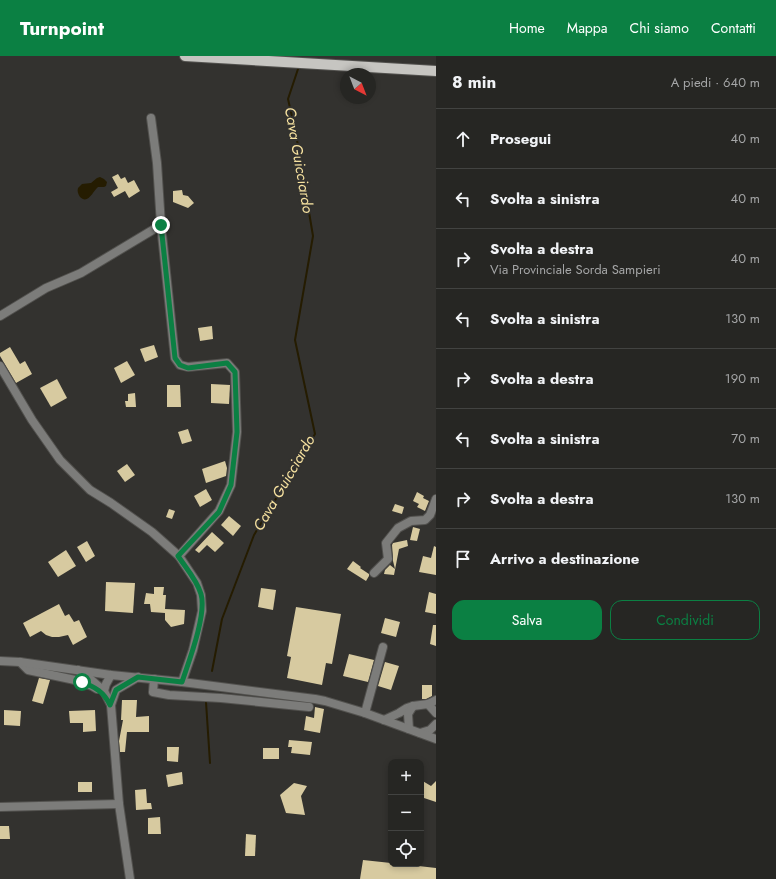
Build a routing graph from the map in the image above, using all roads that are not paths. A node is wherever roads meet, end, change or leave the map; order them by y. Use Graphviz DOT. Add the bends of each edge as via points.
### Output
graph roads {
  1 [pos="185,56"];
  2 [pos="436,71"];
  3 [pos="150,118"];
  4 [pos="161,225"];
  5 [pos="0,316"];
  6 [pos="0,366"];
  7 [pos="436,499"];
  8 [pos="178,556"];
  9 [pos="374,573"];
  10 [pos="383,647"];
  11 [pos="0,661"];
  12 [pos="20,662"];
  13 [pos="78,670"];
  14 [pos="111,675"];
  15 [pos="138,677"];
  16 [pos="154,678"];
  17 [pos="182,682"];
  18 [pos="116,690"];
  19 [pos="105,694"];
  20 [pos="432,702"];
  21 [pos="110,705"];
  22 [pos="413,706"];
  23 [pos="309,707"];
  24 [pos="365,713"];
  25 [pos="436,713"];
  26 [pos="384,720"];
  27 [pos="436,724"];
  28 [pos="409,729"];
  29 [pos="420,733"];
  30 [pos="436,739"];
  31 [pos="119,804"];
  32 [pos="0,807"];
  33 [pos="130,879"];
  1 -- 2 [label="main road"];
  3 -- 4 [label="street" via="157,164"];
  4 -- 5 [label="street" via="81,273 46,288"];
  4 -- 8 [label="street" via="175,358 180,365 188,368 227,363 235,372 237,432 231,485 219,512"];
  6 -- 8 [label="street" via="32,420 60,460 90,490 152,532"];
  7 -- 9 [label="street" via="430,515 425,520 411,522 398,528 386,543 388,559"];
  8 -- 17 [label="street" via="197,583 202,595 202,611"];
  10 -- 24 [label="street"];
  11 -- 12 [label="street"];
  12 -- 13 [label="street"];
  12 -- 19 [label="street" via="28,670 75,680"];
  13 -- 14 [label="street"];
  13 -- 19 [label="street"];
  14 -- 15 [label="street"];
  14 -- 18 [label="street"];
  14 -- 19 [label="street" via="106,684"];
  15 -- 16 [label="street"];
  15 -- 18 [label="street"];
  16 -- 17 [label="street"];
  16 -- 23 [label="street" via="153,692 169,695"];
  17 -- 24 [label="street" via="320,700"];
  18 -- 21 [label="street"];
  19 -- 21 [label="street"];
  20 -- 22 [label="street"];
  20 -- 25 [label="street"];
  21 -- 31 [label="street"];
  22 -- 26 [label="street"];
  22 -- 28 [label="street" via="408,714"];
  24 -- 26 [label="street"];
  26 -- 28 [label="street"];
  27 -- 29 [label="street" via="430,730"];
  28 -- 29 [label="street"];
  29 -- 30 [label="street"];
  31 -- 32 [label="street"];
  31 -- 33 [label="street"];
}
